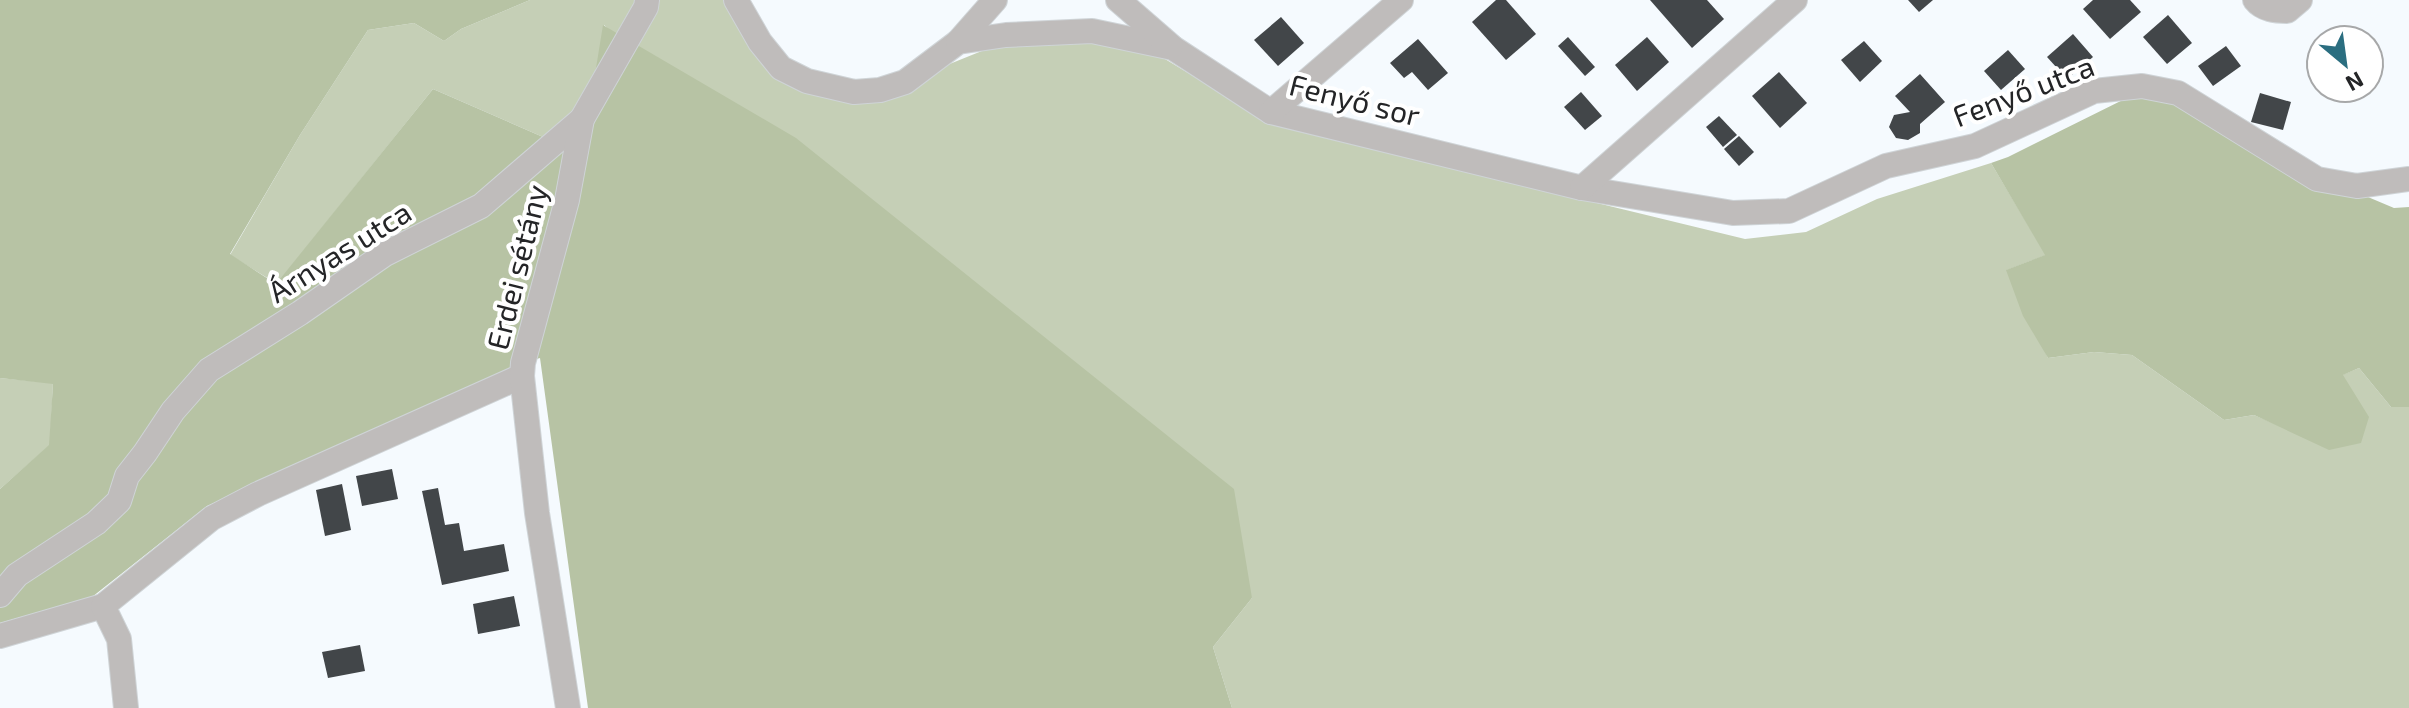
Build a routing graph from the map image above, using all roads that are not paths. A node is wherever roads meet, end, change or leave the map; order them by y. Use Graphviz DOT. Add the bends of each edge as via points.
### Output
graph roads {
  1 [pos="647,0"];
  2 [pos="736,0"];
  3 [pos="995,0"];
  4 [pos="1118,0"];
  5 [pos="1401,0"];
  6 [pos="1795,0"];
  7 [pos="2255,0"];
  8 [pos="2300,0"];
  9 [pos="958,42"];
  10 [pos="1173,48"];
  11 [pos="1271,112"];
  12 [pos="582,119"];
  13 [pos="2409,179"];
  14 [pos="1582,188"];
  15 [pos="1789,211"];
  16 [pos="522,376"];
  17 [pos="0,595"];
  18 [pos="103,606"];
  19 [pos="0,636"];
  20 [pos="126,708"];
  21 [pos="568,708"];
  1 -- 12 [label="street, Erdei sétány"];
  2 -- 9 [label="street, Fenyő sor" via="781,68 807,81 854,92 905,82"];
  3 -- 9 [label="street"];
  4 -- 10 [label="street"];
  5 -- 11 [label="street"];
  6 -- 14 [label="street"];
  7 -- 8 [label="street" via="2274,11 2287,11"];
  9 -- 10 [label="street, Fenyő sor" via="1092,31"];
  10 -- 11 [label="street, Fenyő sor"];
  11 -- 14 [label="street, Fenyő sor"];
  12 -- 16 [label="street, Erdei sétány"];
  12 -- 17 [label="street, Árnyas utca" via="481,206 385,254 209,370 127,476 119,501 96,523 17,575"];
  13 -- 15 [label="street, Fenyő utca" via="2357,186 2317,179 2178,93 2142,86 2094,91 1975,146 1886,166"];
  14 -- 15 [label="street, Fenyő sor" via="1733,213"];
  16 -- 18 [label="street" via="212,518"];
  16 -- 21 [label="street, Erdei sétány"];
  18 -- 19 [label="street"];
  18 -- 20 [label="street" via="119,639"];
}
